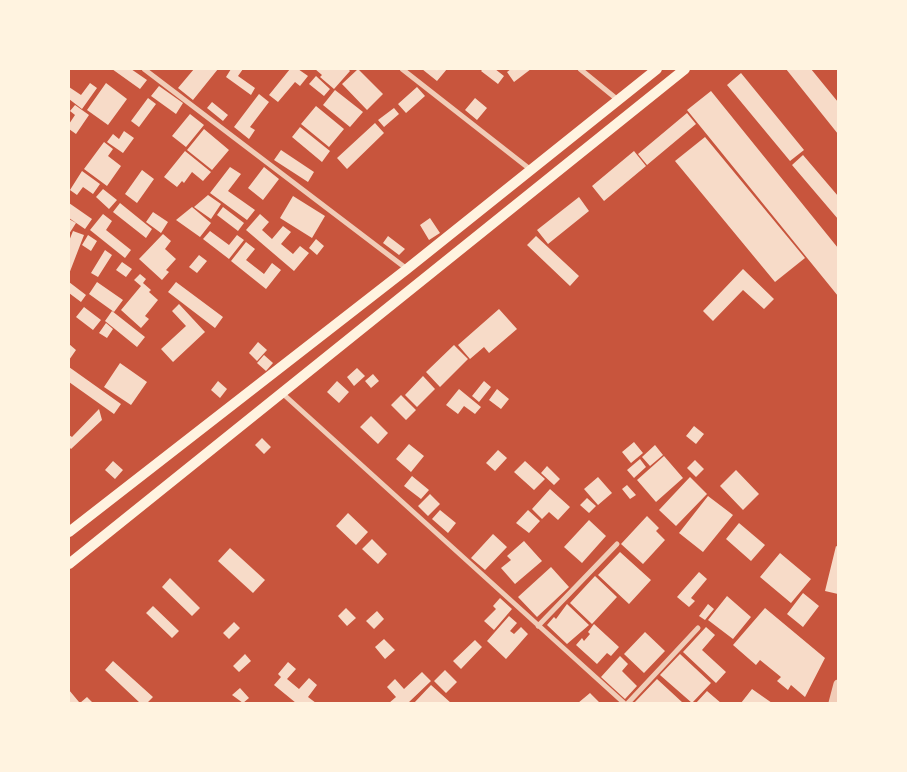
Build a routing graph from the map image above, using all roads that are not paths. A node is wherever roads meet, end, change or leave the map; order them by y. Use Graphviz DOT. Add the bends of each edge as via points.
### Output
graph roads {
  1 [pos="144,69"];
  2 [pos="402,69"];
  3 [pos="580,69"];
  4 [pos="656,69"];
  5 [pos="685,69"];
  6 [pos="618,100"];
  7 [pos="531,170"];
  8 [pos="407,269"];
  9 [pos="281,392"];
  10 [pos="69,532"];
  11 [pos="617,544"];
  12 [pos="69,564"];
  13 [pos="538,626"];
  14 [pos="698,628"];
  15 [pos="838,684"];
  16 [pos="624,703"];
  17 [pos="628,703"];
  18 [pos="833,703"];
  1 -- 8 [label="street"];
  2 -- 7 [label="street"];
  3 -- 6 [label="street"];
  4 -- 6 [label="main road"];
  5 -- 9 [label="main road"];
  6 -- 7 [label="main road"];
  7 -- 8 [label="main road"];
  8 -- 10 [label="main road"];
  9 -- 12 [label="main road"];
  9 -- 13 [label="street"];
  11 -- 13 [label="street"];
  13 -- 16 [label="street"];
  14 -- 17 [label="street"];
  15 -- 18 [label="street"];
}
